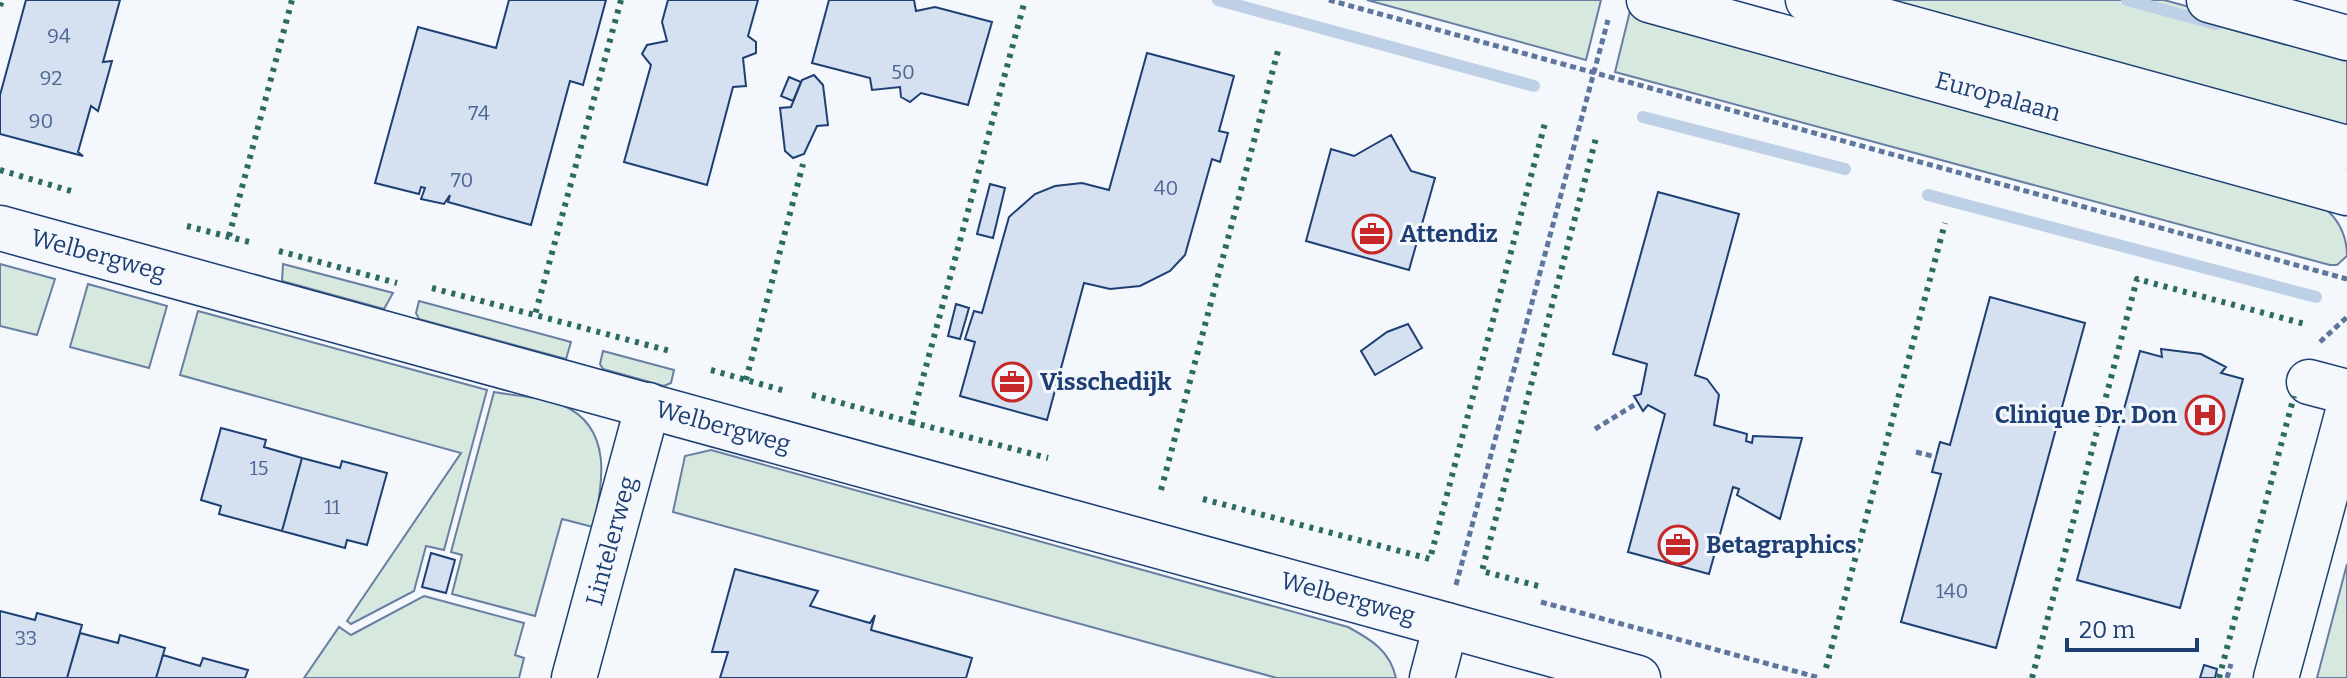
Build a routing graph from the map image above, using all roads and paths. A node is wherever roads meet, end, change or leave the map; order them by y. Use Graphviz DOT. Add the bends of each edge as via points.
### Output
graph roads {
  1 [pos="1329,0"];
  2 [pos="1649,0"];
  3 [pos="1808,0"];
  4 [pos="2209,0"];
  5 [pos="1609,18"];
  6 [pos="2347,38"];
  7 [pos="1594,73"];
  8 [pos="2347,148"];
  9 [pos="2347,193"];
  10 [pos="0,228"];
  11 [pos="2347,279"];
  12 [pos="648,405"];
  13 [pos="1634,405"];
  14 [pos="2347,415"];
  15 [pos="1595,429"];
  16 [pos="1916,452"];
  17 [pos="1936,457"];
  18 [pos="1446,625"];
  19 [pos="574,678"];
  20 [pos="1432,678"];
  21 [pos="1638,678"];
  22 [pos="2276,678"];
  1 -- 7 [label="path"];
  2 -- 9 [label="street, Europalaan"];
  3 -- 8 [label="street, Europalaan"];
  4 -- 6 [label="street"];
  5 -- 7 [label="path"];
  7 -- 11 [label="path"];
  7 -- 18 [label="path"];
  10 -- 12 [label="street, Welbergweg"];
  12 -- 18 [label="street, Welbergweg"];
  12 -- 19 [label="street, Lintelerweg"];
  13 -- 15 [label="path"];
  14 -- 22 [label="street"];
  16 -- 17 [label="path"];
  18 -- 20 [label="street"];
  18 -- 21 [label="street, Welbergweg"];
}
